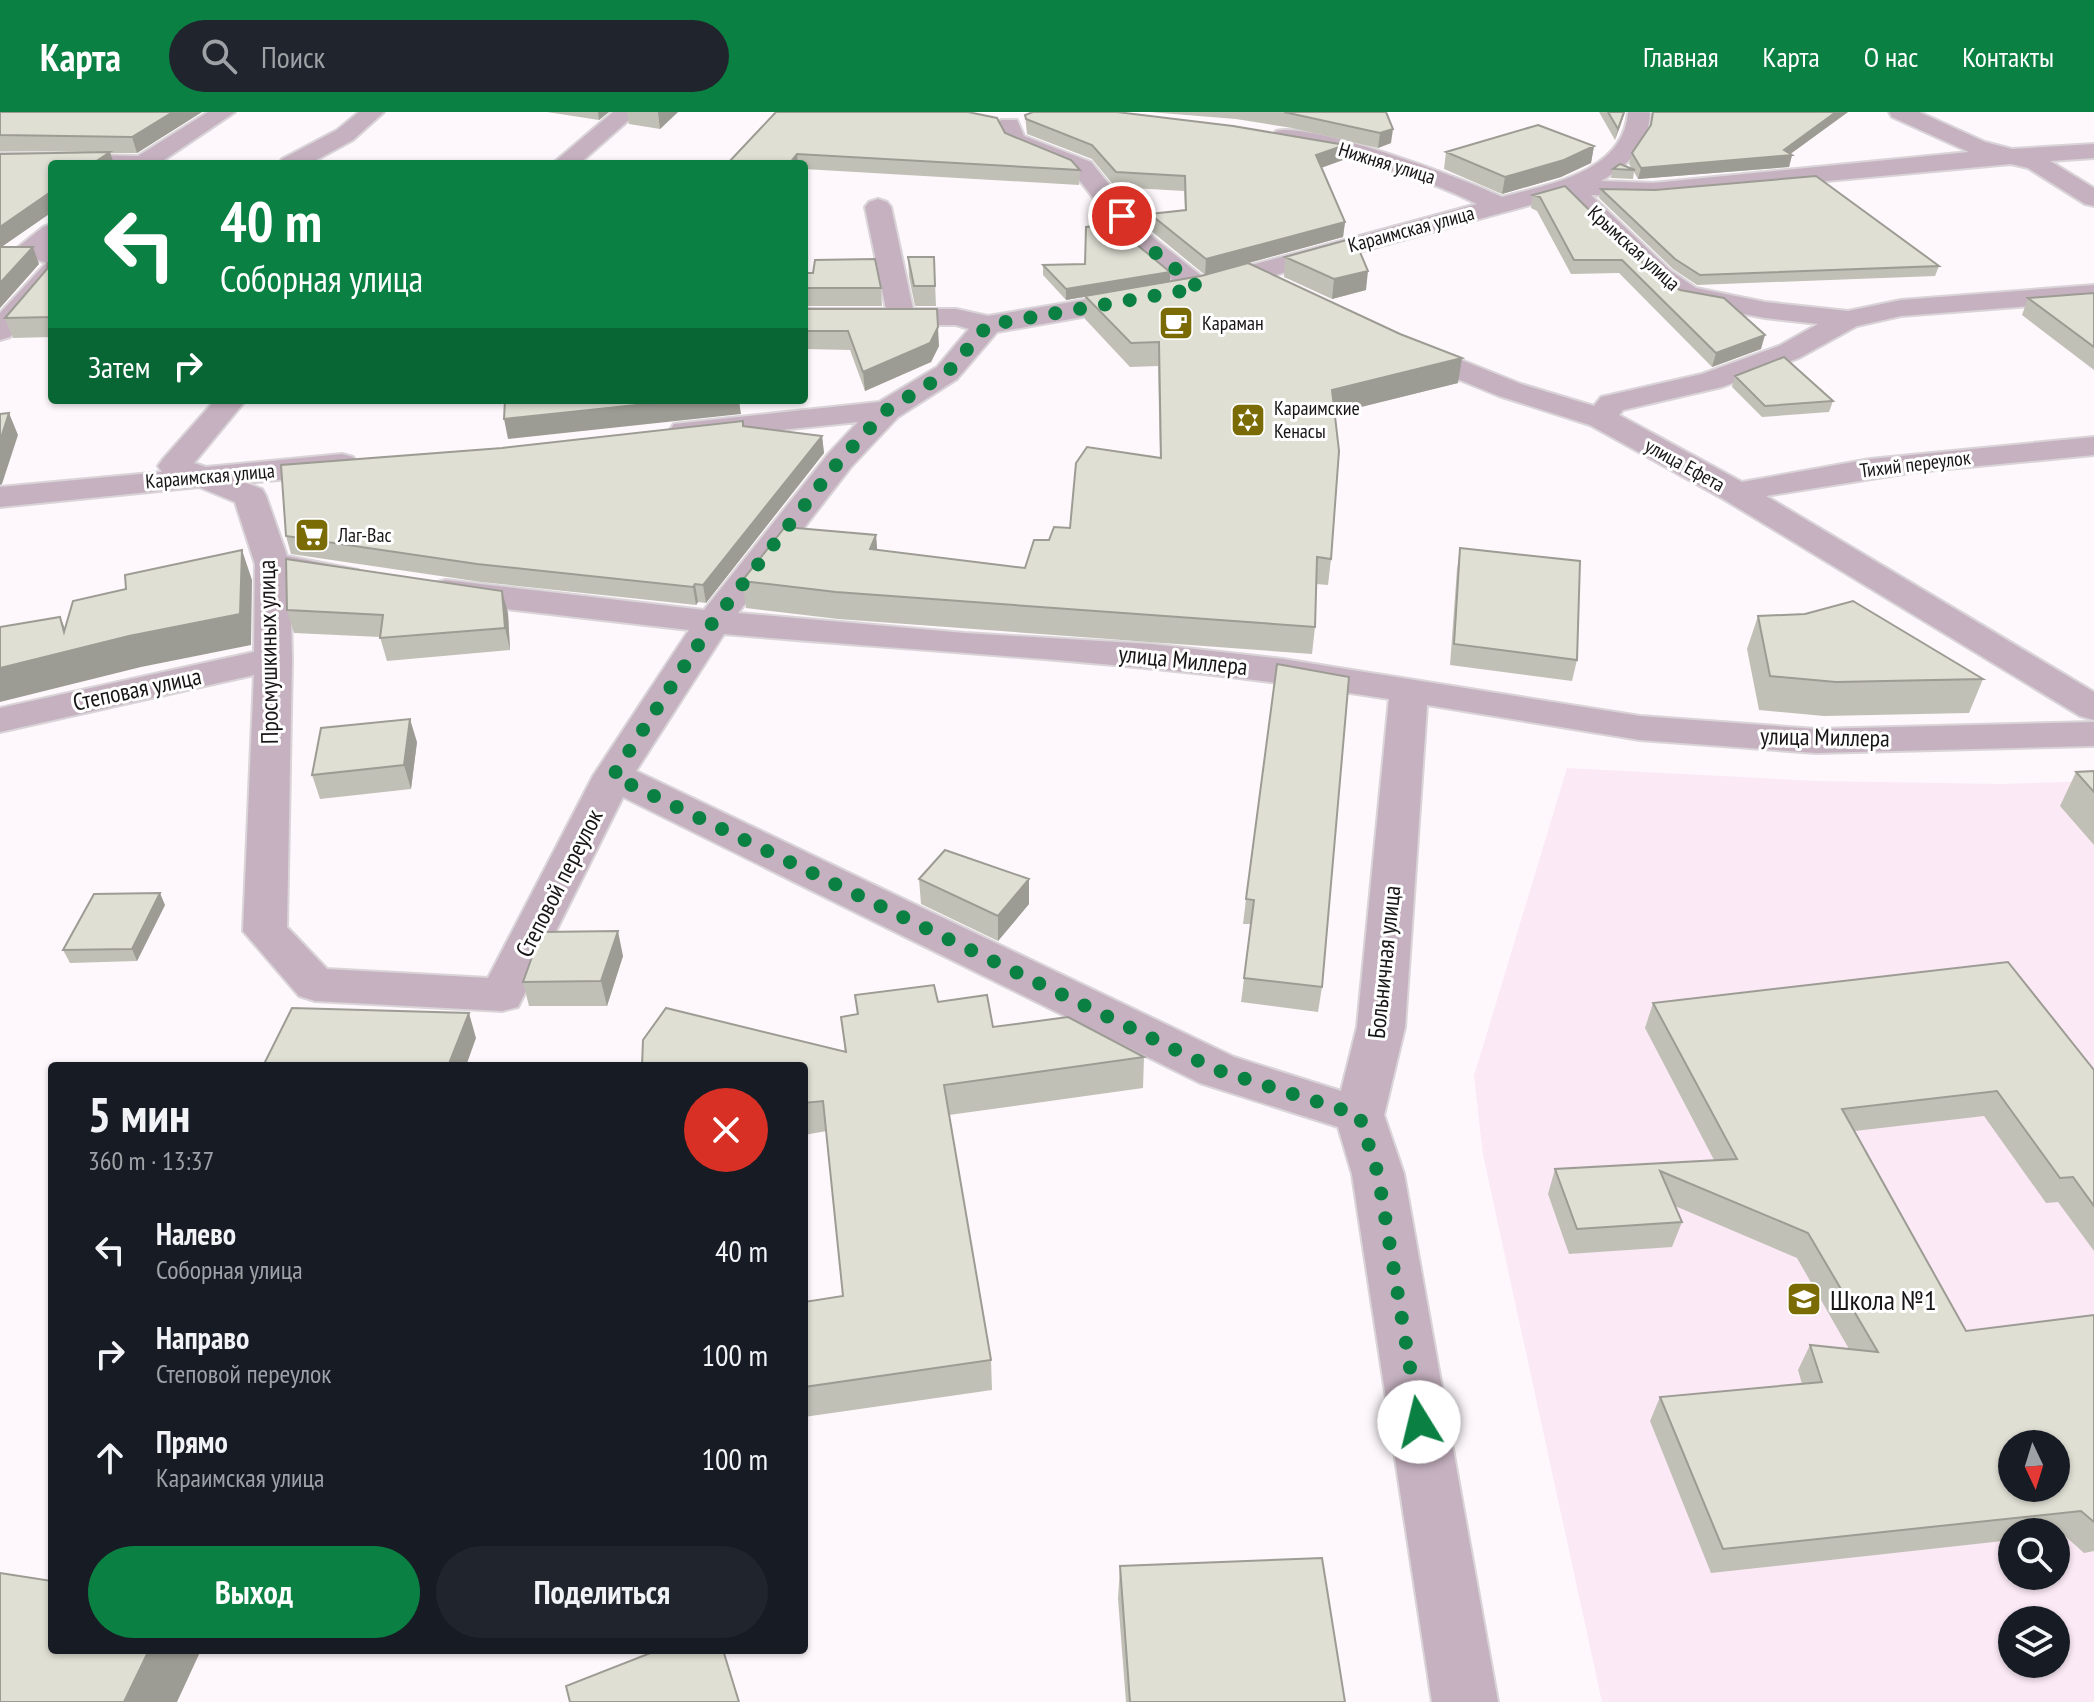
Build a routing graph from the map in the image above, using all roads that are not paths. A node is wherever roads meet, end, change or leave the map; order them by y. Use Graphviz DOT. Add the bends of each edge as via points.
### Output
graph roads {
  1 [pos="224,112"];
  2 [pos="373,112"];
  3 [pos="627,112"];
  4 [pos="1639,112"];
  5 [pos="1900,112"];
  6 [pos="1032,113"];
  7 [pos="1260,133"];
  8 [pos="2094,151"];
  9 [pos="2013,155"];
  10 [pos="0,160"];
  11 [pos="148,160"];
  12 [pos="298,160"];
  13 [pos="569,160"];
  14 [pos="48,161"];
  15 [pos="1568,187"];
  16 [pos="2094,199"];
  17 [pos="1498,205"];
  18 [pos="878,207"];
  19 [pos="48,235"];
  20 [pos="48,255"];
  21 [pos="1250,274"];
  22 [pos="48,275"];
  23 [pos="1199,288"];
  24 [pos="2094,293"];
  25 [pos="1293,294"];
  26 [pos="808,317"];
  27 [pos="901,317"];
  28 [pos="1848,319"];
  29 [pos="988,325"];
  30 [pos="0,331"];
  31 [pos="1379,335"];
  32 [pos="228,404"];
  33 [pos="887,410"];
  34 [pos="1601,418"];
  35 [pos="658,434"];
  36 [pos="2094,446"];
  37 [pos="368,462"];
  38 [pos="201,475"];
  39 [pos="1737,493"];
  40 [pos="0,497"];
  41 [pos="272,564"];
  42 [pos="713,622"];
  43 [pos="273,659"];
  44 [pos="1409,691"];
  45 [pos="2094,708"];
  46 [pos="0,720"];
  47 [pos="2094,734"];
  48 [pos="613,776"];
  49 [pos="265,931"];
  50 [pos="1359,1115"];
  51 [pos="1465,1702"];
  1 -- 11 [label="street"];
  2 -- 12 [label="street" via="345,135"];
  3 -- 13 [label="street"];
  4 -- 15 [label="street" via="1634,143 1604,171"];
  5 -- 9 [label="street" via="1977,147"];
  6 -- 23 [label="street" via="1001,124 1014,140 1082,167 1141,241"];
  7 -- 17 [label="street, Нижняя улица" via="1320,142 1458,185"];
  8 -- 9 [label="street, Караимская улица"];
  9 -- 15 [label="street, Караимская улица" via="1653,190"];
  9 -- 16 [label="street"];
  10 -- 14 [label="street"];
  15 -- 17 [label="street, Караимская улица"];
  15 -- 28 [label="street, Крымская улица" via="1661,277 1687,295"];
  17 -- 21 [label="street, Караимская улица"];
  18 -- 27 [label="street"];
  19 -- 20 [label="street" via="30,248"];
  21 -- 23 [label="street, Караимская улица"];
  21 -- 25 [label="street"];
  22 -- 30 [label="street"];
  23 -- 29 [label="street, Караимская улица"];
  24 -- 28 [label="street, Крымская улица" via="1901,308"];
  26 -- 27 [label="street"];
  27 -- 29 [label="street" via="956,317"];
  28 -- 34 [label="street, Крымская улица" via="1789,352 1711,381 1612,403"];
  29 -- 33 [label="street" via="947,373"];
  31 -- 34 [label="street, улица Ефета" via="1510,390"];
  32 -- 38 [label="street, Просмушкиных улица" via="174,466"];
  33 -- 35 [label="street"];
  33 -- 42 [label="street, Степовой переулок" via="840,460"];
  34 -- 39 [label="street, улица Ефета"];
  36 -- 39 [label="street, Тихий переулок" via="1973,456 1792,480"];
  37 -- 38 [label="street, Караимская улица"];
  38 -- 40 [label="street, Караимская улица"];
  38 -- 41 [label="street, Просмушкиных улица" via="250,496"];
  39 -- 45 [label="street, улица Ефета"];
  41 -- 42 [label="street, улица Миллера"];
  41 -- 43 [label="street, Просмушкиных улица"];
  42 -- 44 [label="street, улица Миллера" via="1151,655"];
  42 -- 48 [label="street, Степовой переулок"];
  43 -- 46 [label="street, Степовая улица"];
  43 -- 49 [label="street, Просмушкиных улица"];
  44 -- 47 [label="street, улица Миллера" via="1640,728 1816,741"];
  44 -- 50 [label="street, Больничная улица" via="1381,1027"];
  48 -- 49 [label="street, Степовой переулок" via="502,995 315,985"];
  48 -- 50 [label="street" via="1217,1070"];
  50 -- 51 [label="street" via="1378,1174"];
}
